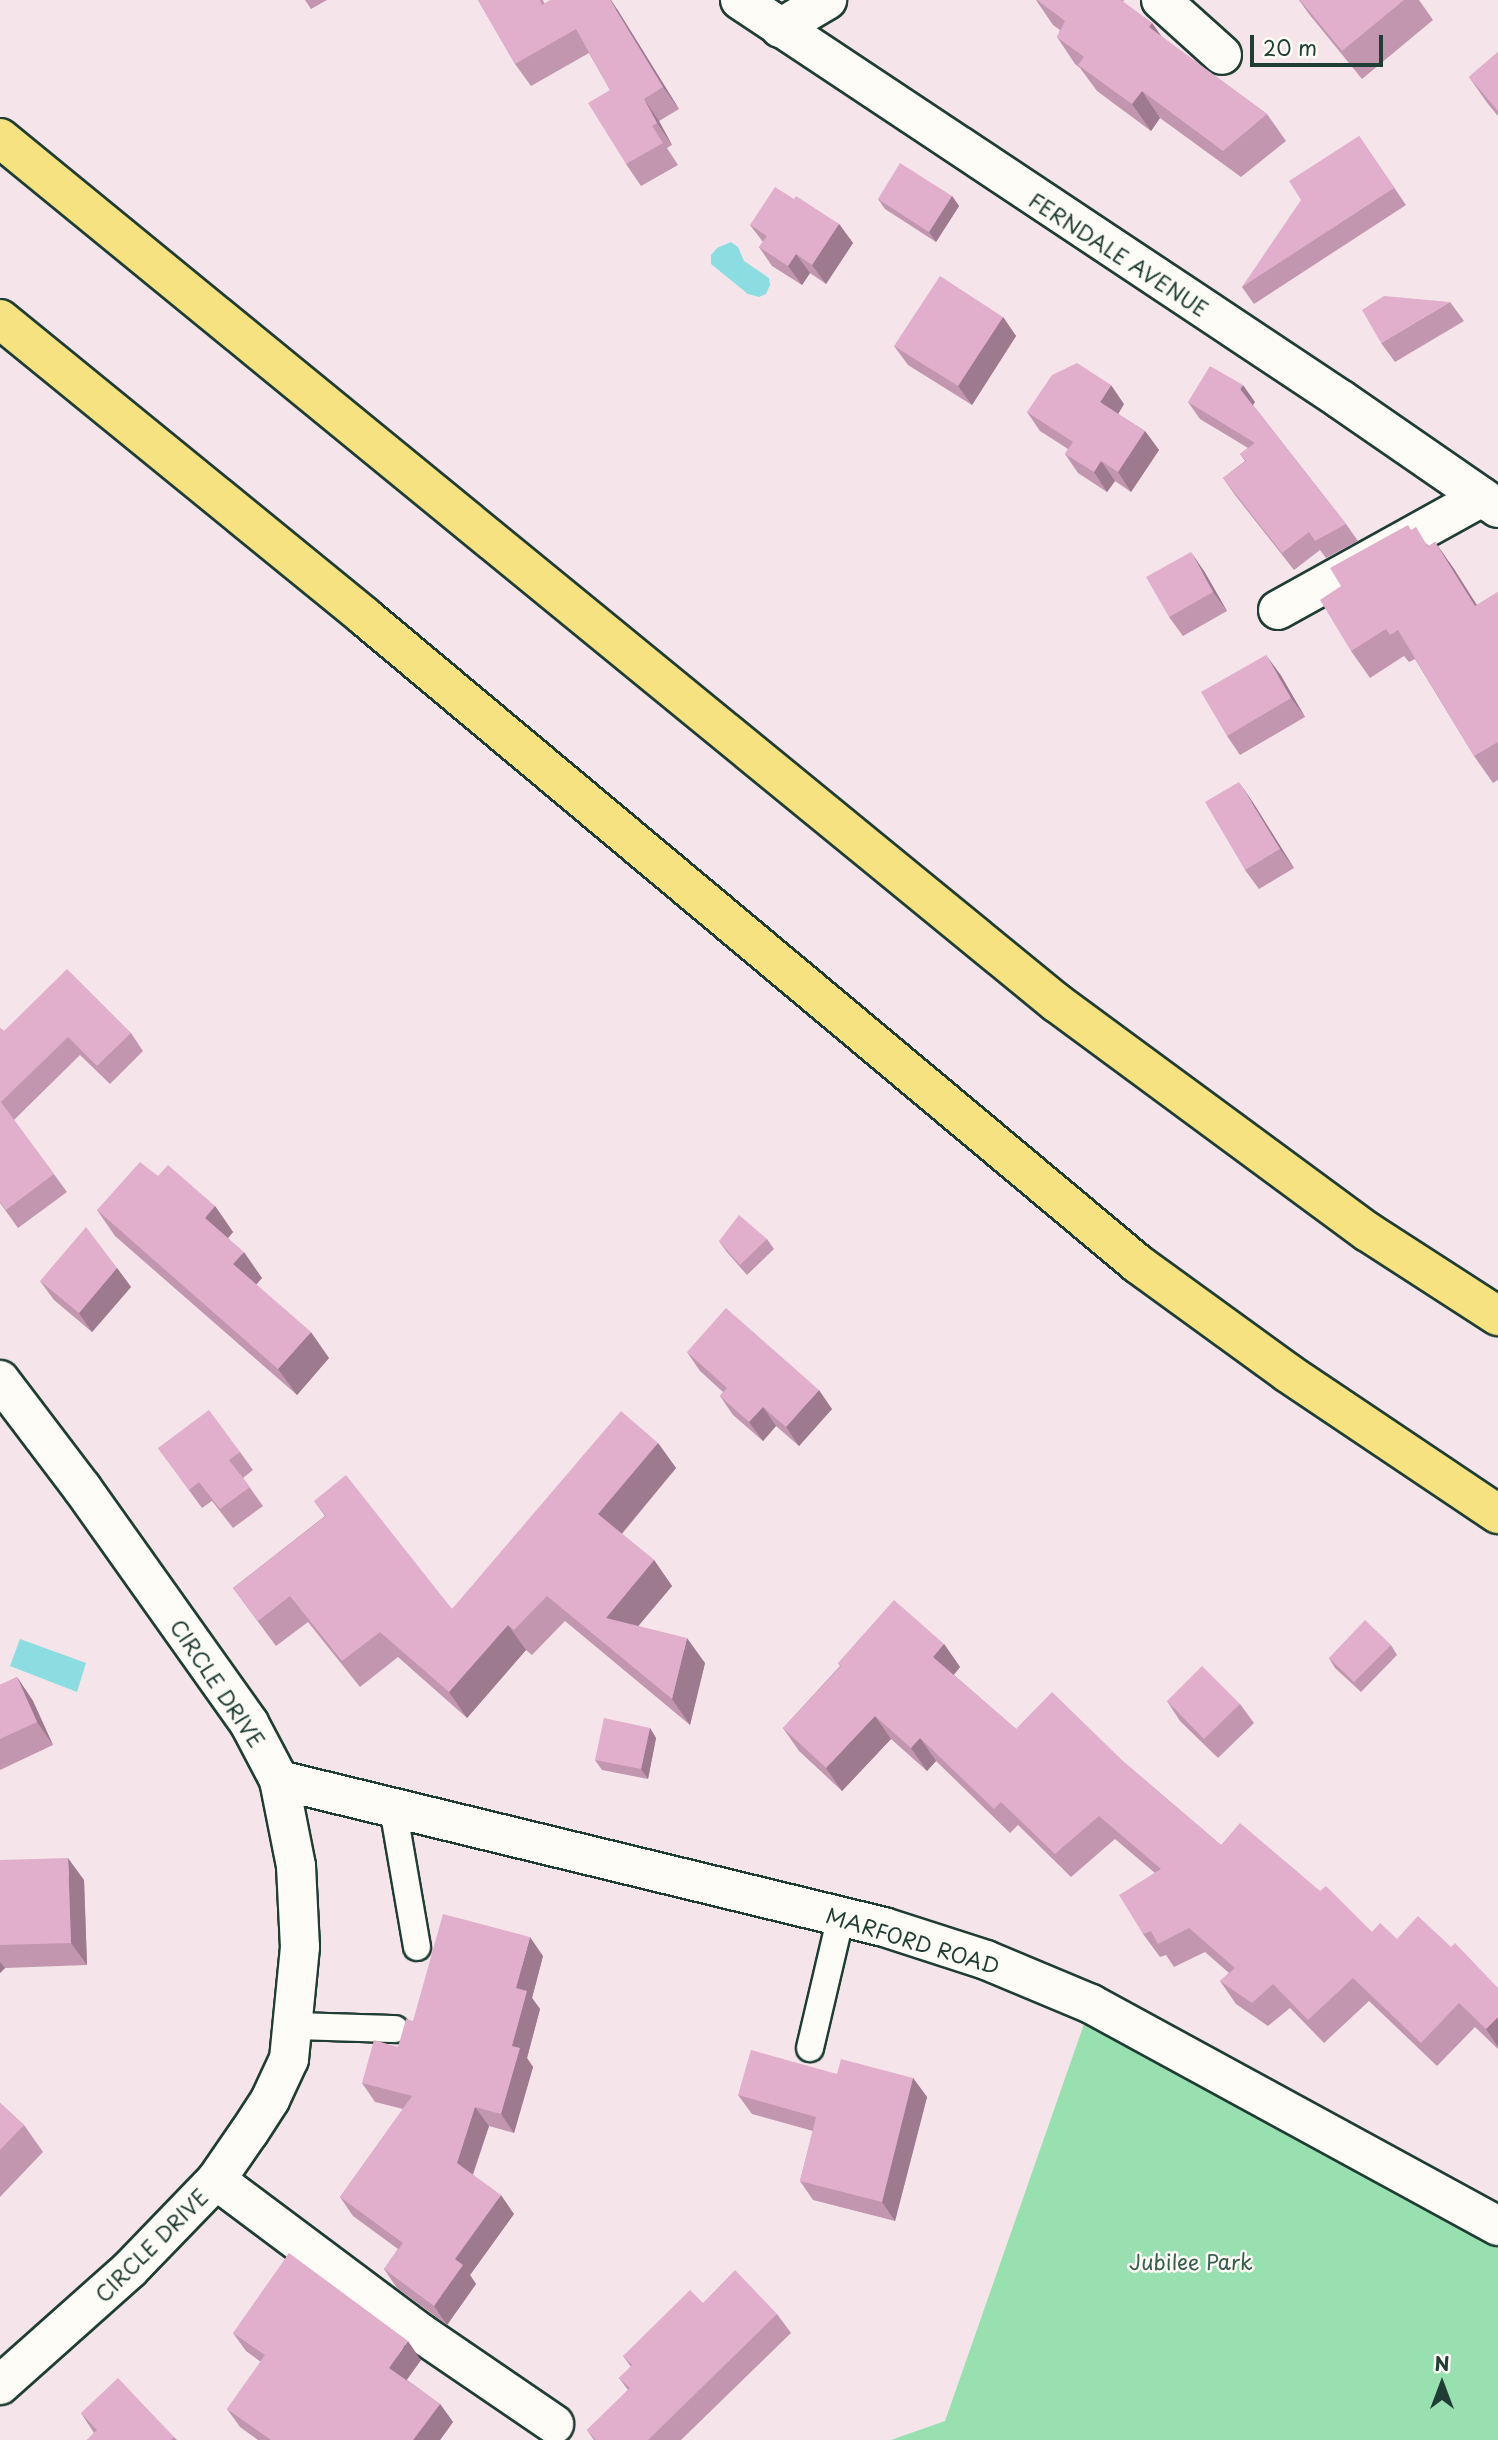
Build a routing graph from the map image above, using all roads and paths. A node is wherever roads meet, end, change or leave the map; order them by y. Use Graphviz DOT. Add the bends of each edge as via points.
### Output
graph roads {
  1 [pos="740,0"];
  2 [pos="827,0"];
  3 [pos="1161,0"];
  4 [pos="780,28"];
  5 [pos="1222,55"];
  6 [pos="0,138"];
  7 [pos="0,319"];
  8 [pos="1490,503"];
  9 [pos="1278,610"];
  10 [pos="1498,1316"];
  11 [pos="0,1380"];
  12 [pos="1498,1514"];
  13 [pos="279,1780"];
  14 [pos="393,1808"];
  15 [pos="841,1916"];
  16 [pos="417,1947"];
  17 [pos="293,2026"];
  18 [pos="395,2029"];
  19 [pos="810,2048"];
  20 [pos="216,2180"];
  21 [pos="1498,2226"];
  22 [pos="0,2385"];
  23 [pos="554,2424"];
  1 -- 4 [label="street, FERNDALE AVENUE"];
  2 -- 4 [label="street"];
  3 -- 5 [label="street"];
  4 -- 8 [label="street, FERNDALE AVENUE"];
  6 -- 10 [label="highway" via="1057,1003 1368,1232"];
  7 -- 12 [label="highway" via="365,617 1138,1264 1288,1373"];
  8 -- 9 [label="street"];
  11 -- 13 [label="street, CIRCLE DRIVE" via="249,1723"];
  13 -- 14 [label="street, MARFORD ROAD"];
  13 -- 17 [label="street, CIRCLE DRIVE" via="296,1866 300,1947"];
  14 -- 15 [label="street, MARFORD ROAD"];
  14 -- 16 [label="lane"];
  15 -- 19 [label="lane"];
  15 -- 21 [label="street, MARFORD ROAD" via="986,1960 1091,2004"];
  17 -- 18 [label="lane"];
  17 -- 20 [label="street, CIRCLE DRIVE" via="289,2059 270,2100"];
  20 -- 22 [label="street, CIRCLE DRIVE" via="129,2270"];
  20 -- 23 [label="street" via="422,2334"];
}
